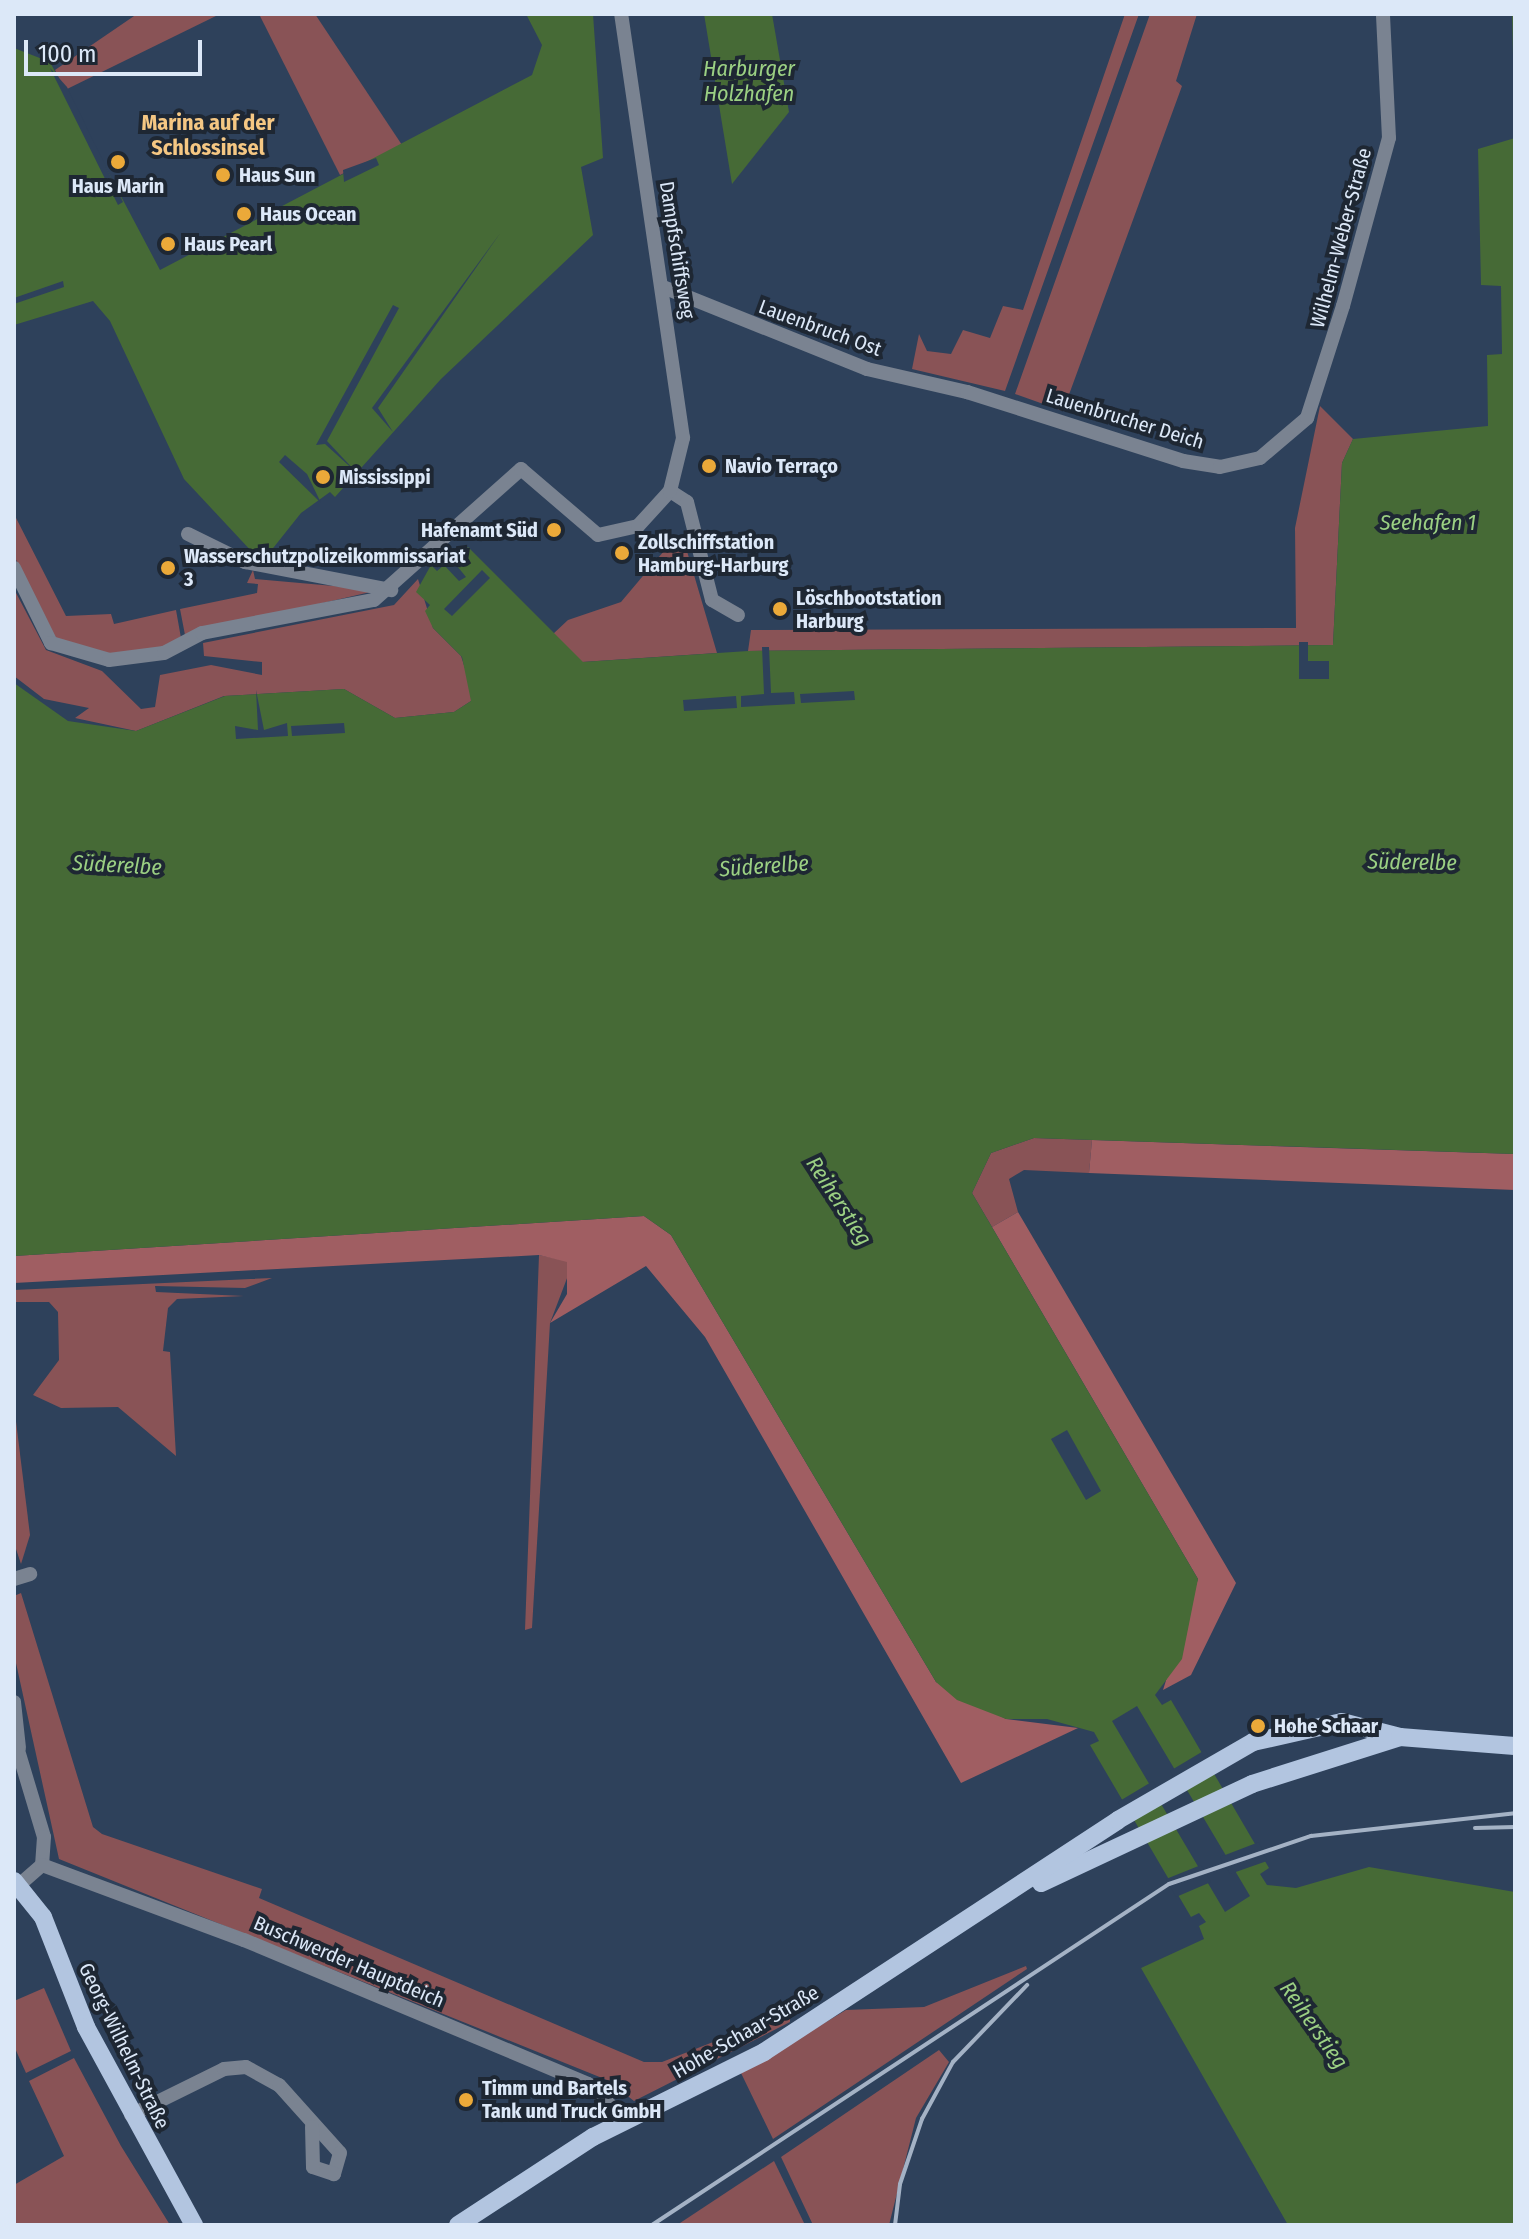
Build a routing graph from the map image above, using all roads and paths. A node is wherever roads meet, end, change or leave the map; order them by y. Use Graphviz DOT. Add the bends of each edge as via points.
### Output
graph roads {
  1 [pos="621,14"];
  2 [pos="1383,14"];
  3 [pos="663,287"];
  4 [pos="967,392"];
  5 [pos="1271,453"];
  6 [pos="670,491"];
  7 [pos="188,534"];
  8 [pos="14,568"];
  9 [pos="391,590"];
  10 [pos="738,615"];
  11 [pos="30,1574"];
  12 [pos="14,1579"];
  13 [pos="14,1702"];
  14 [pos="1400,1737"];
  15 [pos="17,1743"];
  16 [pos="1507,1746"];
  17 [pos="1515,1755"];
  18 [pos="42,1865"];
  19 [pos="16,1883"];
  20 [pos="1013,1895"];
  21 [pos="131,2115"];
  22 [pos="626,2120"];
  23 [pos="312,2127"];
  24 [pos="194,2225"];
  25 [pos="458,2225"];
  1 -- 3 [label="street, Dampfschiffsweg"];
  2 -- 5 [label="street, Wilhelm-Weber-Straße" via="1384,157 1313,405"];
  3 -- 4 [label="street, Lauenbruch Ost" via="857,365"];
  3 -- 6 [label="street, Dampfschiffsweg" via="683,438"];
  4 -- 5 [label="street, Lauenbrucher Deich" via="1200,465 1238,465"];
  6 -- 9 [label="street, Dampfschiffsweg" via="638,526 602,536 518,470"];
  6 -- 10 [label="street" via="687,502 712,600"];
  7 -- 9 [label="street" via="245,562"];
  8 -- 9 [label="street" via="51,643 109,660 164,653 202,633 332,613"];
  11 -- 12 [label="street"];
  13 -- 15 [label="street"];
  14 -- 16 [label="main road, Hohe-Schaar-Straße"];
  14 -- 20 [label="main road, Hohe-Schaar-Straße" via="1241,1790"];
  14 -- 20 [label="main road, Hohe-Schaar-Straße" via="1370,1724 1305,1725 1222,1759 1118,1820"];
  15 -- 18 [label="street" via="42,1814"];
  16 -- 17 [label="street"];
  18 -- 19 [label="street"];
  18 -- 22 [label="street, Buschwerder Hauptdeich" via="244,1940 588,2084"];
  19 -- 21 [label="main road, Georg-Wilhelm-Straße" via="43,1917 81,2017"];
  20 -- 22 [label="main road, Hohe-Schaar-Straße" via="764,2052"];
  21 -- 23 [label="street" via="224,2069 246,2067 279,2085"];
  21 -- 24 [label="main road, Georg-Wilhelm-Straße"];
  22 -- 25 [label="main road, Hohe-Schaar-Straße"];
}
